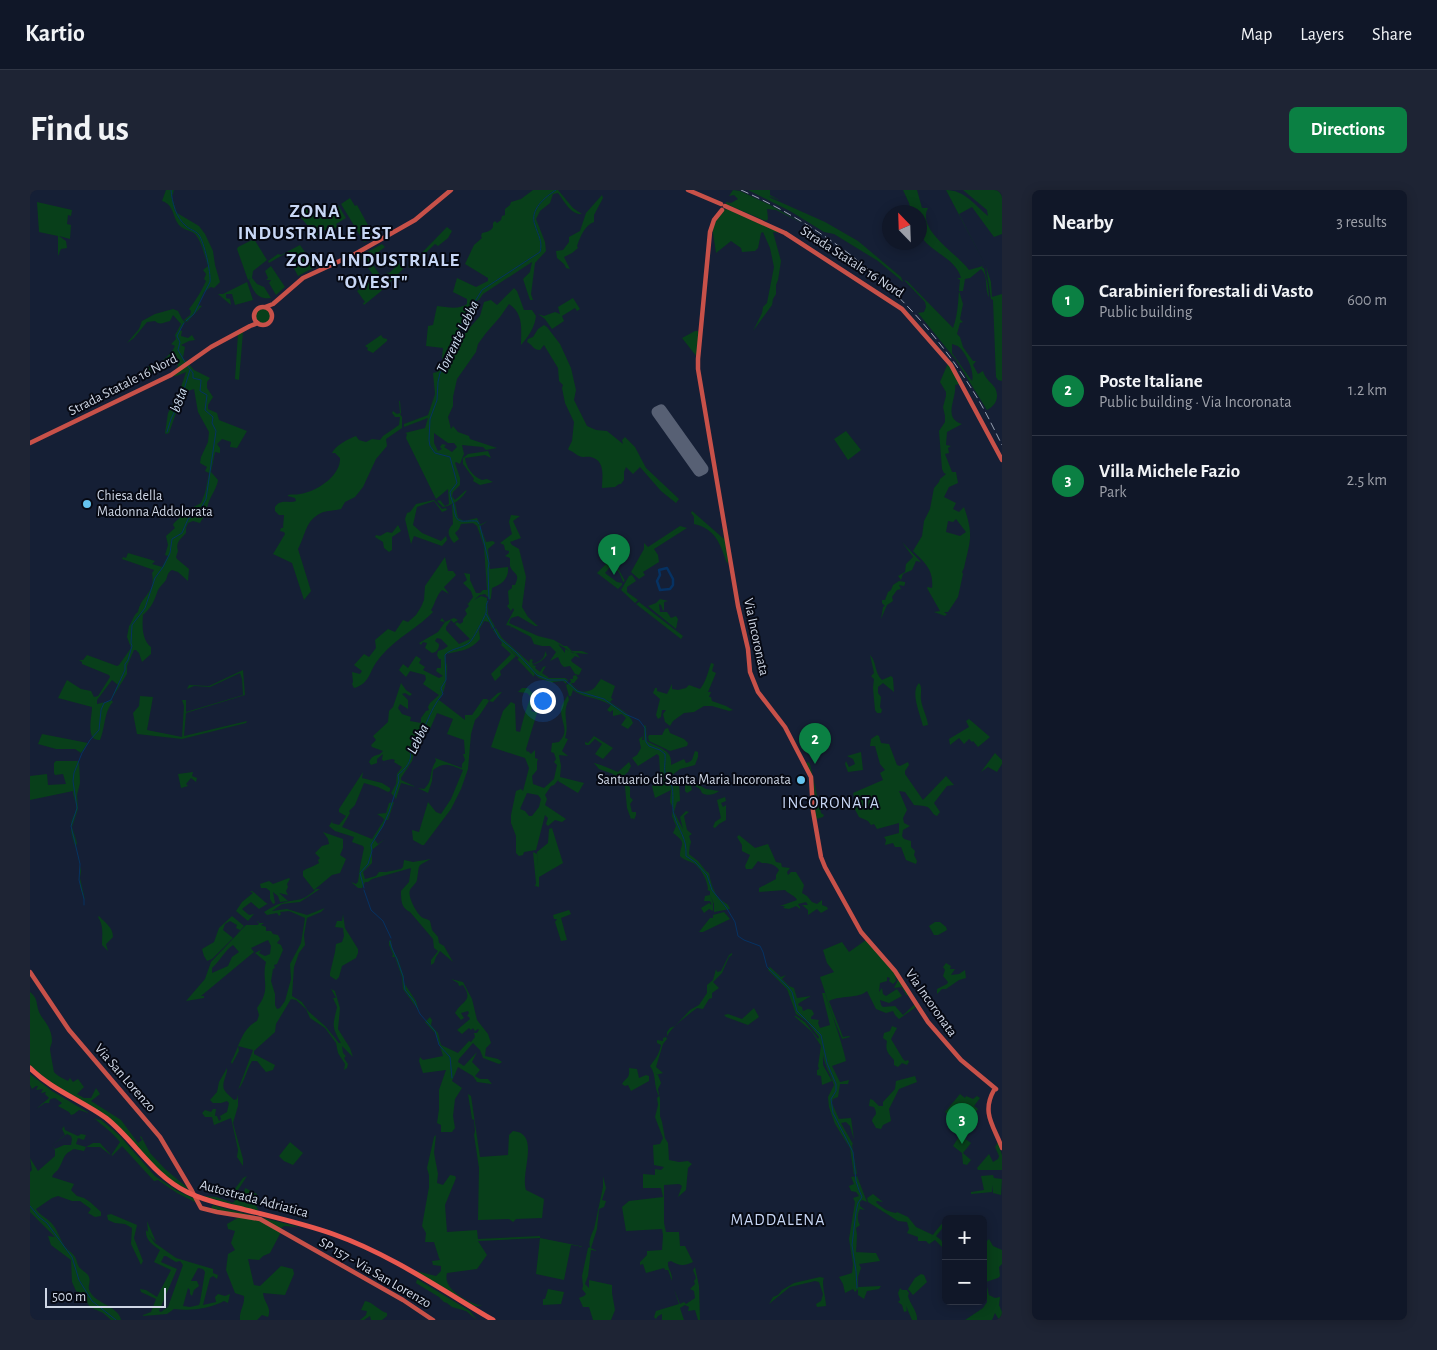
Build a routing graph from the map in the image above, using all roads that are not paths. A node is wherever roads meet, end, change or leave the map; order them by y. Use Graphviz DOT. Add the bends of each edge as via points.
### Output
graph roads {
  1 [pos="451,190"];
  2 [pos="688,190"];
  3 [pos="722,208"];
  4 [pos="273,304"];
  5 [pos="265,307"];
  6 [pos="271,313"];
  7 [pos="256,321"];
  8 [pos="30,444"];
  9 [pos="1002,460"];
  10 [pos="30,972"];
  11 [pos="30,1070"];
  12 [pos="1002,1148"];
  13 [pos="198,1203"];
  14 [pos="433,1320"];
  15 [pos="489,1320"];
  16 [pos="494,1320"];
  1 -- 4 [label="main road" via="408,224 303,278"];
  2 -- 3 [label="main road, Strada Statale 16 Nord"];
  3 -- 9 [label="main road, Strada Statale 16 Nord" via="733,209 785,232 892,300 907,313 951,365"];
  3 -- 12 [label="main road, Via Incoronata" via="710,232 698,369 750,672 758,692 785,728 811,777 822,860 859,930 893,969 937,1033 961,1060 995,1089 988,1101 988,1113"];
  4 -- 5 [label="main road"];
  4 -- 6 [label="main road"];
  5 -- 6 [label="main road"];
  5 -- 7 [label="main road" via="254,313"];
  6 -- 7 [label="main road" via="268,323 263,325"];
  7 -- 8 [label="main road, Strada Statale 16 Nord" via="171,376"];
  10 -- 13 [label="main road, Via San Lorenzo" via="69,1030 160,1137"];
  11 -- 15 [label="highway, Autostrada Adriatica" via="51,1089 108,1123 154,1172 180,1191 352,1243"];
  11 -- 16 [label="highway, Autostrada Adriatica" via="110,1122 158,1172 184,1191 353,1241"];
  13 -- 14 [label="main road, SP 157 - Via San Lorenzo" via="205,1210 260,1219"];
}
